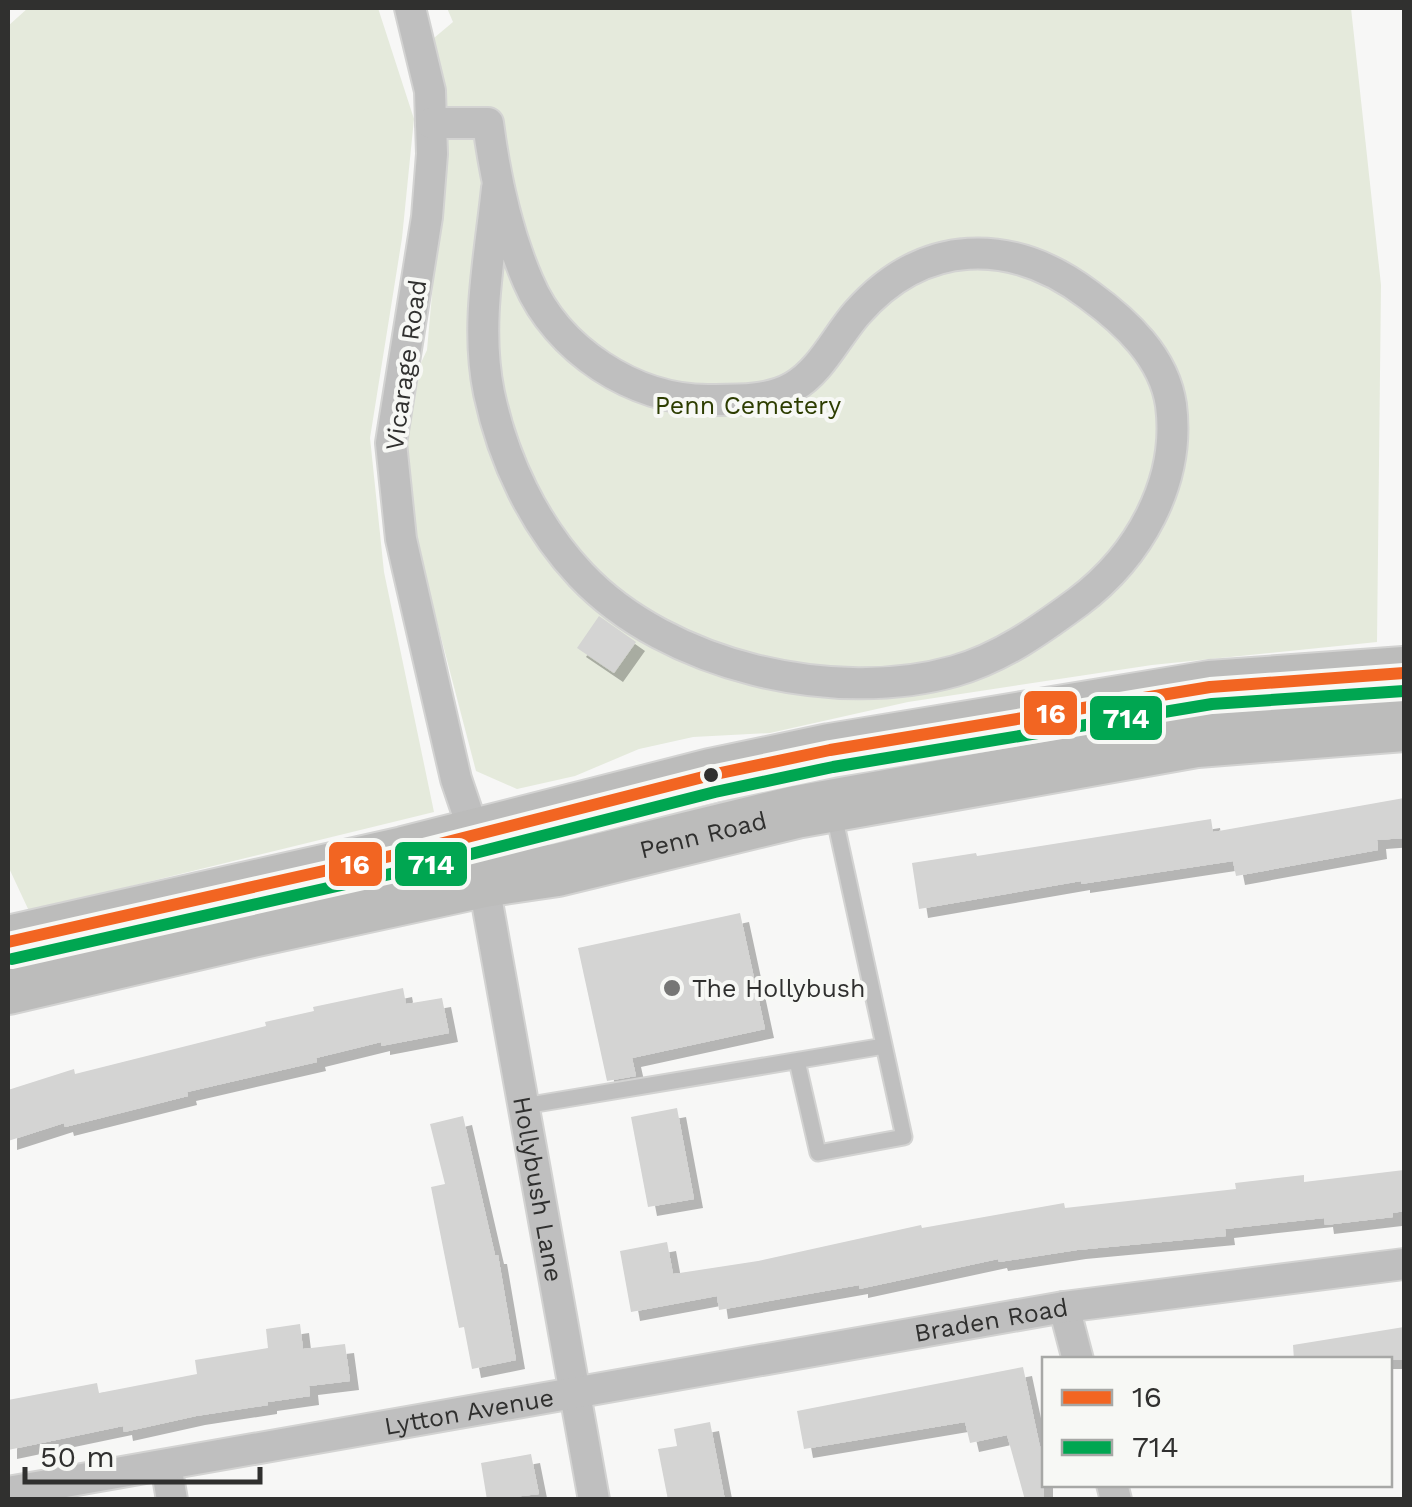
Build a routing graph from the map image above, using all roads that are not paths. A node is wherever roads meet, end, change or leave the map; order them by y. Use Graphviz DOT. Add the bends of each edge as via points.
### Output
graph roads {
  1 [pos="410,8"];
  2 [pos="431,123"];
  3 [pos="497,188"];
  4 [pos="1404,673"];
  5 [pos="1404,725"];
  6 [pos="832,806"];
  7 [pos="479,858"];
  8 [pos="8,942"];
  9 [pos="8,988"];
  10 [pos="884,1046"];
  11 [pos="797,1061"];
  12 [pos="524,1106"];
  13 [pos="1404,1264"];
  14 [pos="1064,1307"];
  15 [pos="1077,1357"];
  16 [pos="577,1394"];
  17 [pos="166,1465"];
  18 [pos="8,1492"];
  19 [pos="172,1500"];
  20 [pos="594,1500"];
  1 -- 2 [label="street, Vicarage Road"];
  2 -- 3 [label="street" via="488,123"];
  2 -- 7 [label="street, Vicarage Road" via="427,217 391,443 400,539"];
  3 -- 3 [label="street" via="481,336 502,442 556,546 629,616 672,639 769,674 816,682 892,684 956,671 1008,650 1093,591 1122,562 1160,498 1170,464 1171,405 1164,377 1117,316 1078,286 1008,254 963,251 885,285 791,389 728,400 660,396 600,366 549,316 529,284"];
  4 -- 7 [label="highway, Penn Road" via="1210,687 830,750 712,775"];
  5 -- 6 [label="highway, Penn Road" via="1198,741"];
  6 -- 7 [label="highway, Penn Road" via="557,870"];
  6 -- 10 [label="lane"];
  7 -- 8 [label="highway, Penn Road"];
  7 -- 9 [label="highway, Penn Road"];
  7 -- 12 [label="street, Hollybush Lane"];
  10 -- 11 [label="lane"];
  10 -- 11 [label="lane" via="904,1137 818,1153"];
  11 -- 12 [label="lane"];
  12 -- 16 [label="street, Hollybush Lane"];
  13 -- 14 [label="street, Braden Road"];
  14 -- 15 [label="street"];
  14 -- 16 [label="street, Braden Road"];
  16 -- 17 [label="street, Lytton Avenue"];
  16 -- 20 [label="street, Hollybush Lane"];
  17 -- 18 [label="street, Lytton Avenue"];
  17 -- 19 [label="street"];
}
